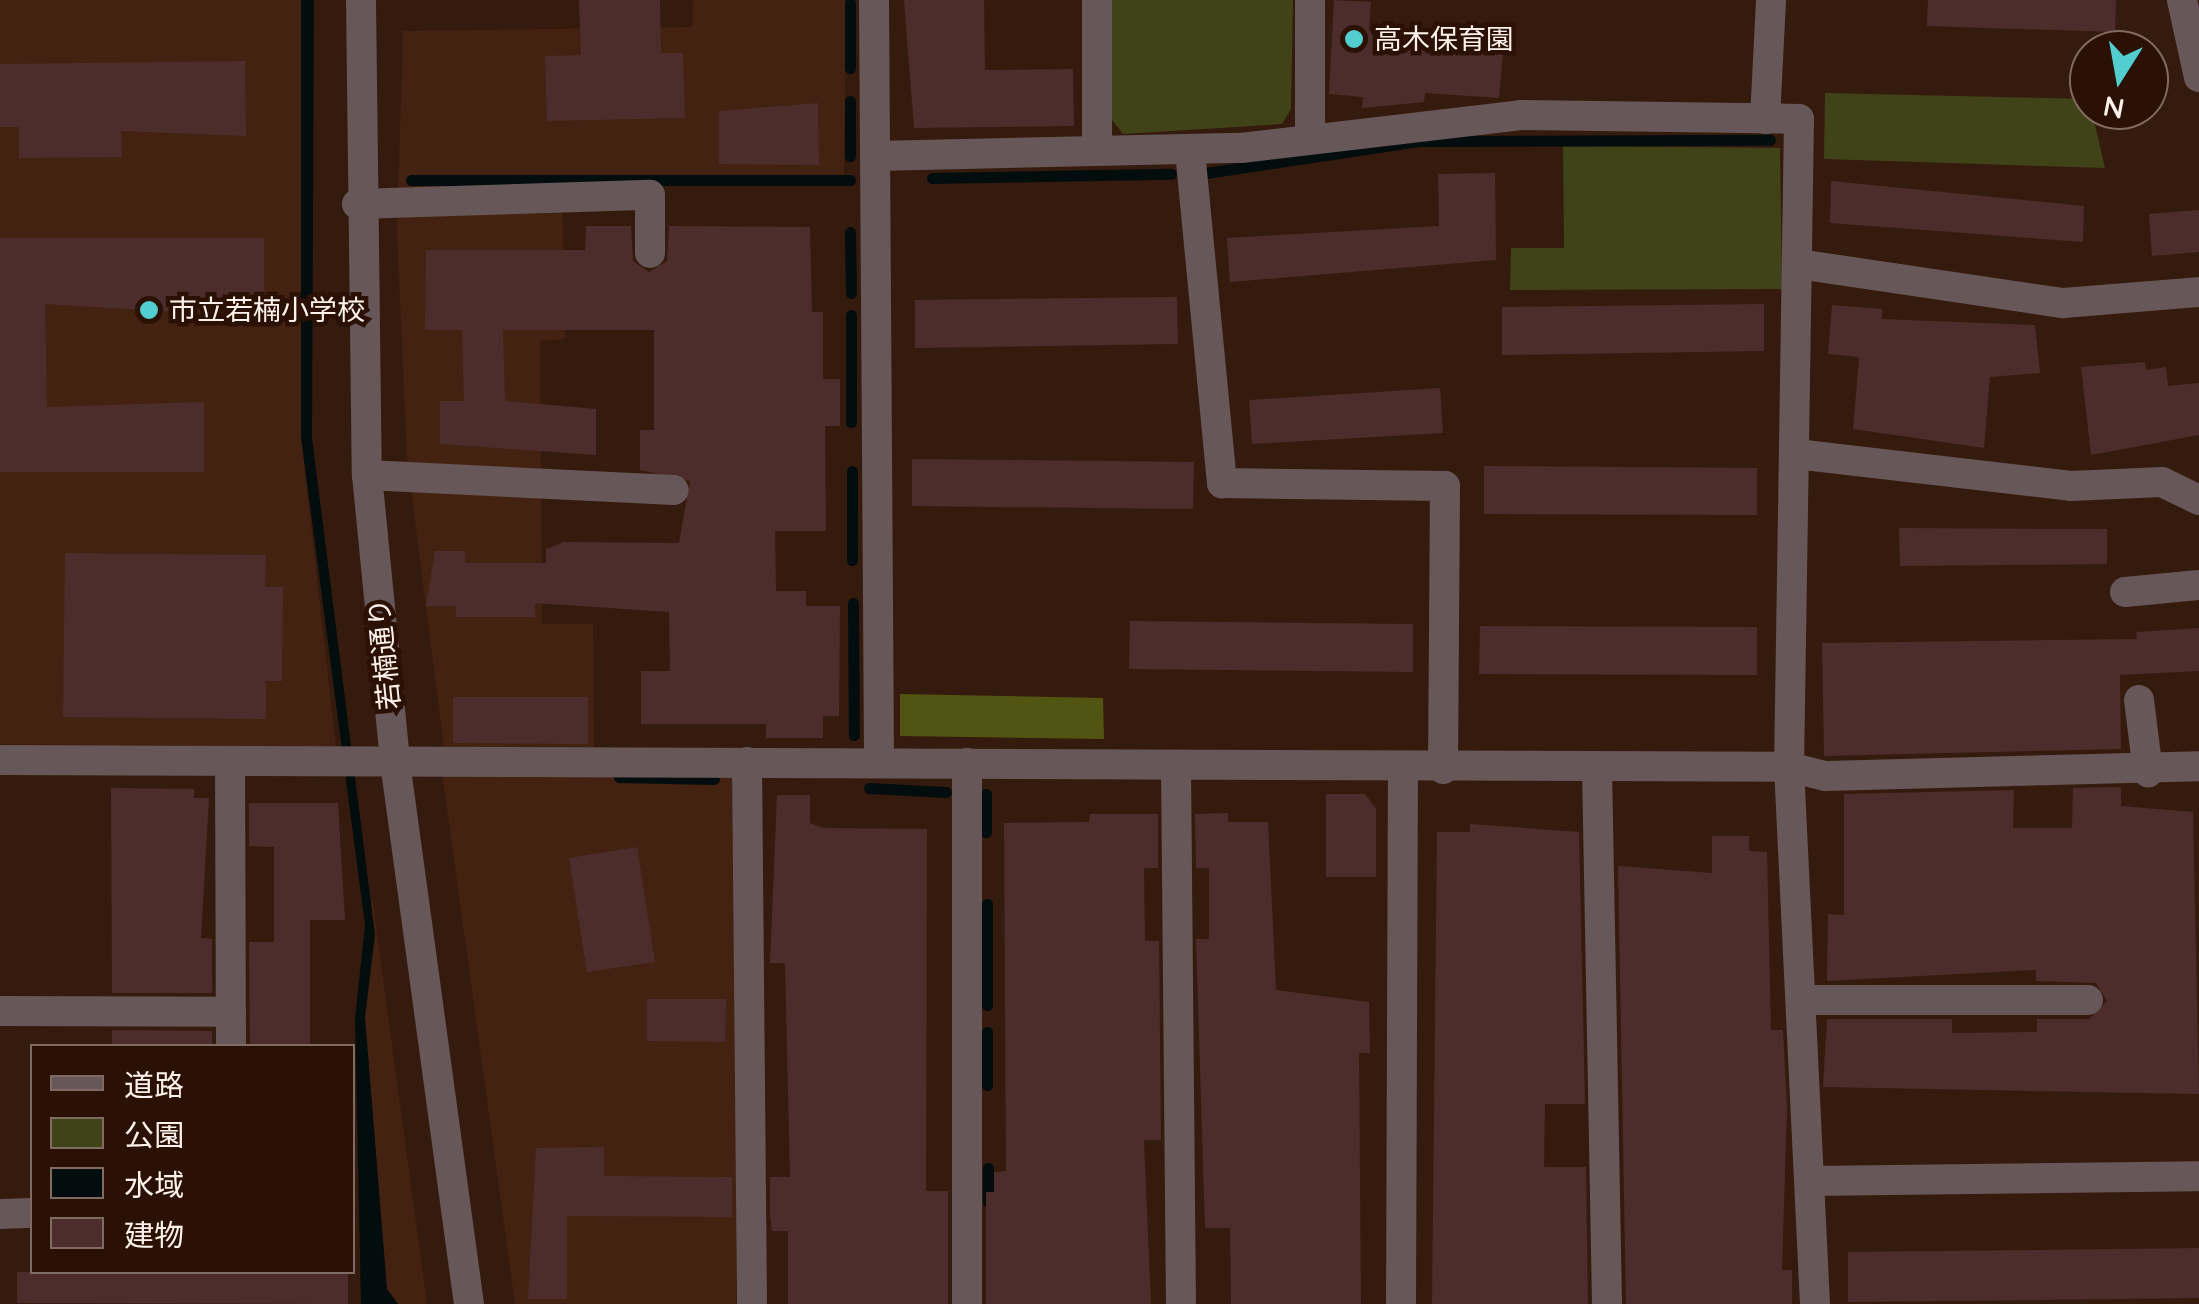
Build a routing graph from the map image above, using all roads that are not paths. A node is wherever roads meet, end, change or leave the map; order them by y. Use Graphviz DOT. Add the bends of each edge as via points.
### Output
graph roads {
  1 [pos="362,0"];
  2 [pos="874,0"];
  3 [pos="1098,0"];
  4 [pos="1310,0"];
  5 [pos="1771,0"];
  6 [pos="2182,0"];
  7 [pos="2199,77"];
  8 [pos="1765,119"];
  9 [pos="1310,136"];
  10 [pos="1097,150"];
  11 [pos="1190,151"];
  12 [pos="874,156"];
  13 [pos="357,204"];
  14 [pos="650,252"];
  15 [pos="1798,264"];
  16 [pos="2199,292"];
  17 [pos="1796,454"];
  18 [pos="367,475"];
  19 [pos="674,490"];
  20 [pos="2199,500"];
  21 [pos="2199,585"];
  22 [pos="2125,592"];
  23 [pos="2139,700"];
  24 [pos="0,760"];
  25 [pos="230,762"];
  26 [pos="395,762"];
  27 [pos="747,762"];
  28 [pos="879,762"];
  29 [pos="968,763"];
  30 [pos="1176,766"];
  31 [pos="1789,766"];
  32 [pos="2199,766"];
  33 [pos="1597,768"];
  34 [pos="1403,769"];
  35 [pos="1442,770"];
  36 [pos="2148,772"];
  37 [pos="1801,1000"];
  38 [pos="2088,1000"];
  39 [pos="0,1011"];
  40 [pos="231,1012"];
  41 [pos="231,1044"];
  42 [pos="2199,1176"];
  43 [pos="1810,1181"];
  44 [pos="0,1214"];
  45 [pos="30,1214"];
  46 [pos="468,1301"];
  47 [pos="752,1304"];
  48 [pos="968,1304"];
  49 [pos="1180,1304"];
  50 [pos="1401,1304"];
  51 [pos="1607,1304"];
  52 [pos="1815,1304"];
  1 -- 13 [label="street, 若楠通り"];
  2 -- 12 [label="street"];
  3 -- 10 [label="street"];
  4 -- 9 [label="street"];
  5 -- 8 [label="street"];
  6 -- 7 [label="street"];
  8 -- 9 [label="street" via="1521,115"];
  8 -- 15 [label="street" via="1799,120"];
  9 -- 11 [label="street"];
  10 -- 11 [label="street"];
  10 -- 12 [label="street"];
  11 -- 35 [label="street" via="1222,482 1445,486"];
  12 -- 28 [label="street"];
  13 -- 14 [label="street" via="650,195"];
  13 -- 18 [label="street, 若楠通り"];
  15 -- 16 [label="street" via="2063,303"];
  15 -- 17 [label="street"];
  17 -- 20 [label="street" via="2071,486 2162,482"];
  17 -- 31 [label="street"];
  18 -- 19 [label="street"];
  18 -- 26 [label="street, 若楠通り"];
  21 -- 22 [label="street"];
  23 -- 36 [label="street"];
  24 -- 25 [label="street"];
  25 -- 26 [label="street"];
  25 -- 40 [label="street"];
  26 -- 27 [label="street"];
  26 -- 46 [label="street, 若楠通り"];
  27 -- 28 [label="street"];
  27 -- 47 [label="street"];
  28 -- 29 [label="street"];
  29 -- 30 [label="street"];
  29 -- 48 [label="street"];
  30 -- 34 [label="street"];
  30 -- 49 [label="street"];
  31 -- 33 [label="street"];
  31 -- 36 [label="street" via="1826,776"];
  31 -- 37 [label="street"];
  32 -- 36 [label="street"];
  33 -- 35 [label="street"];
  33 -- 51 [label="street"];
  34 -- 35 [label="street"];
  34 -- 50 [label="street"];
  37 -- 38 [label="street"];
  37 -- 43 [label="street"];
  39 -- 40 [label="street"];
  40 -- 41 [label="street"];
  42 -- 43 [label="street"];
  43 -- 52 [label="street"];
  44 -- 45 [label="street"];
}
